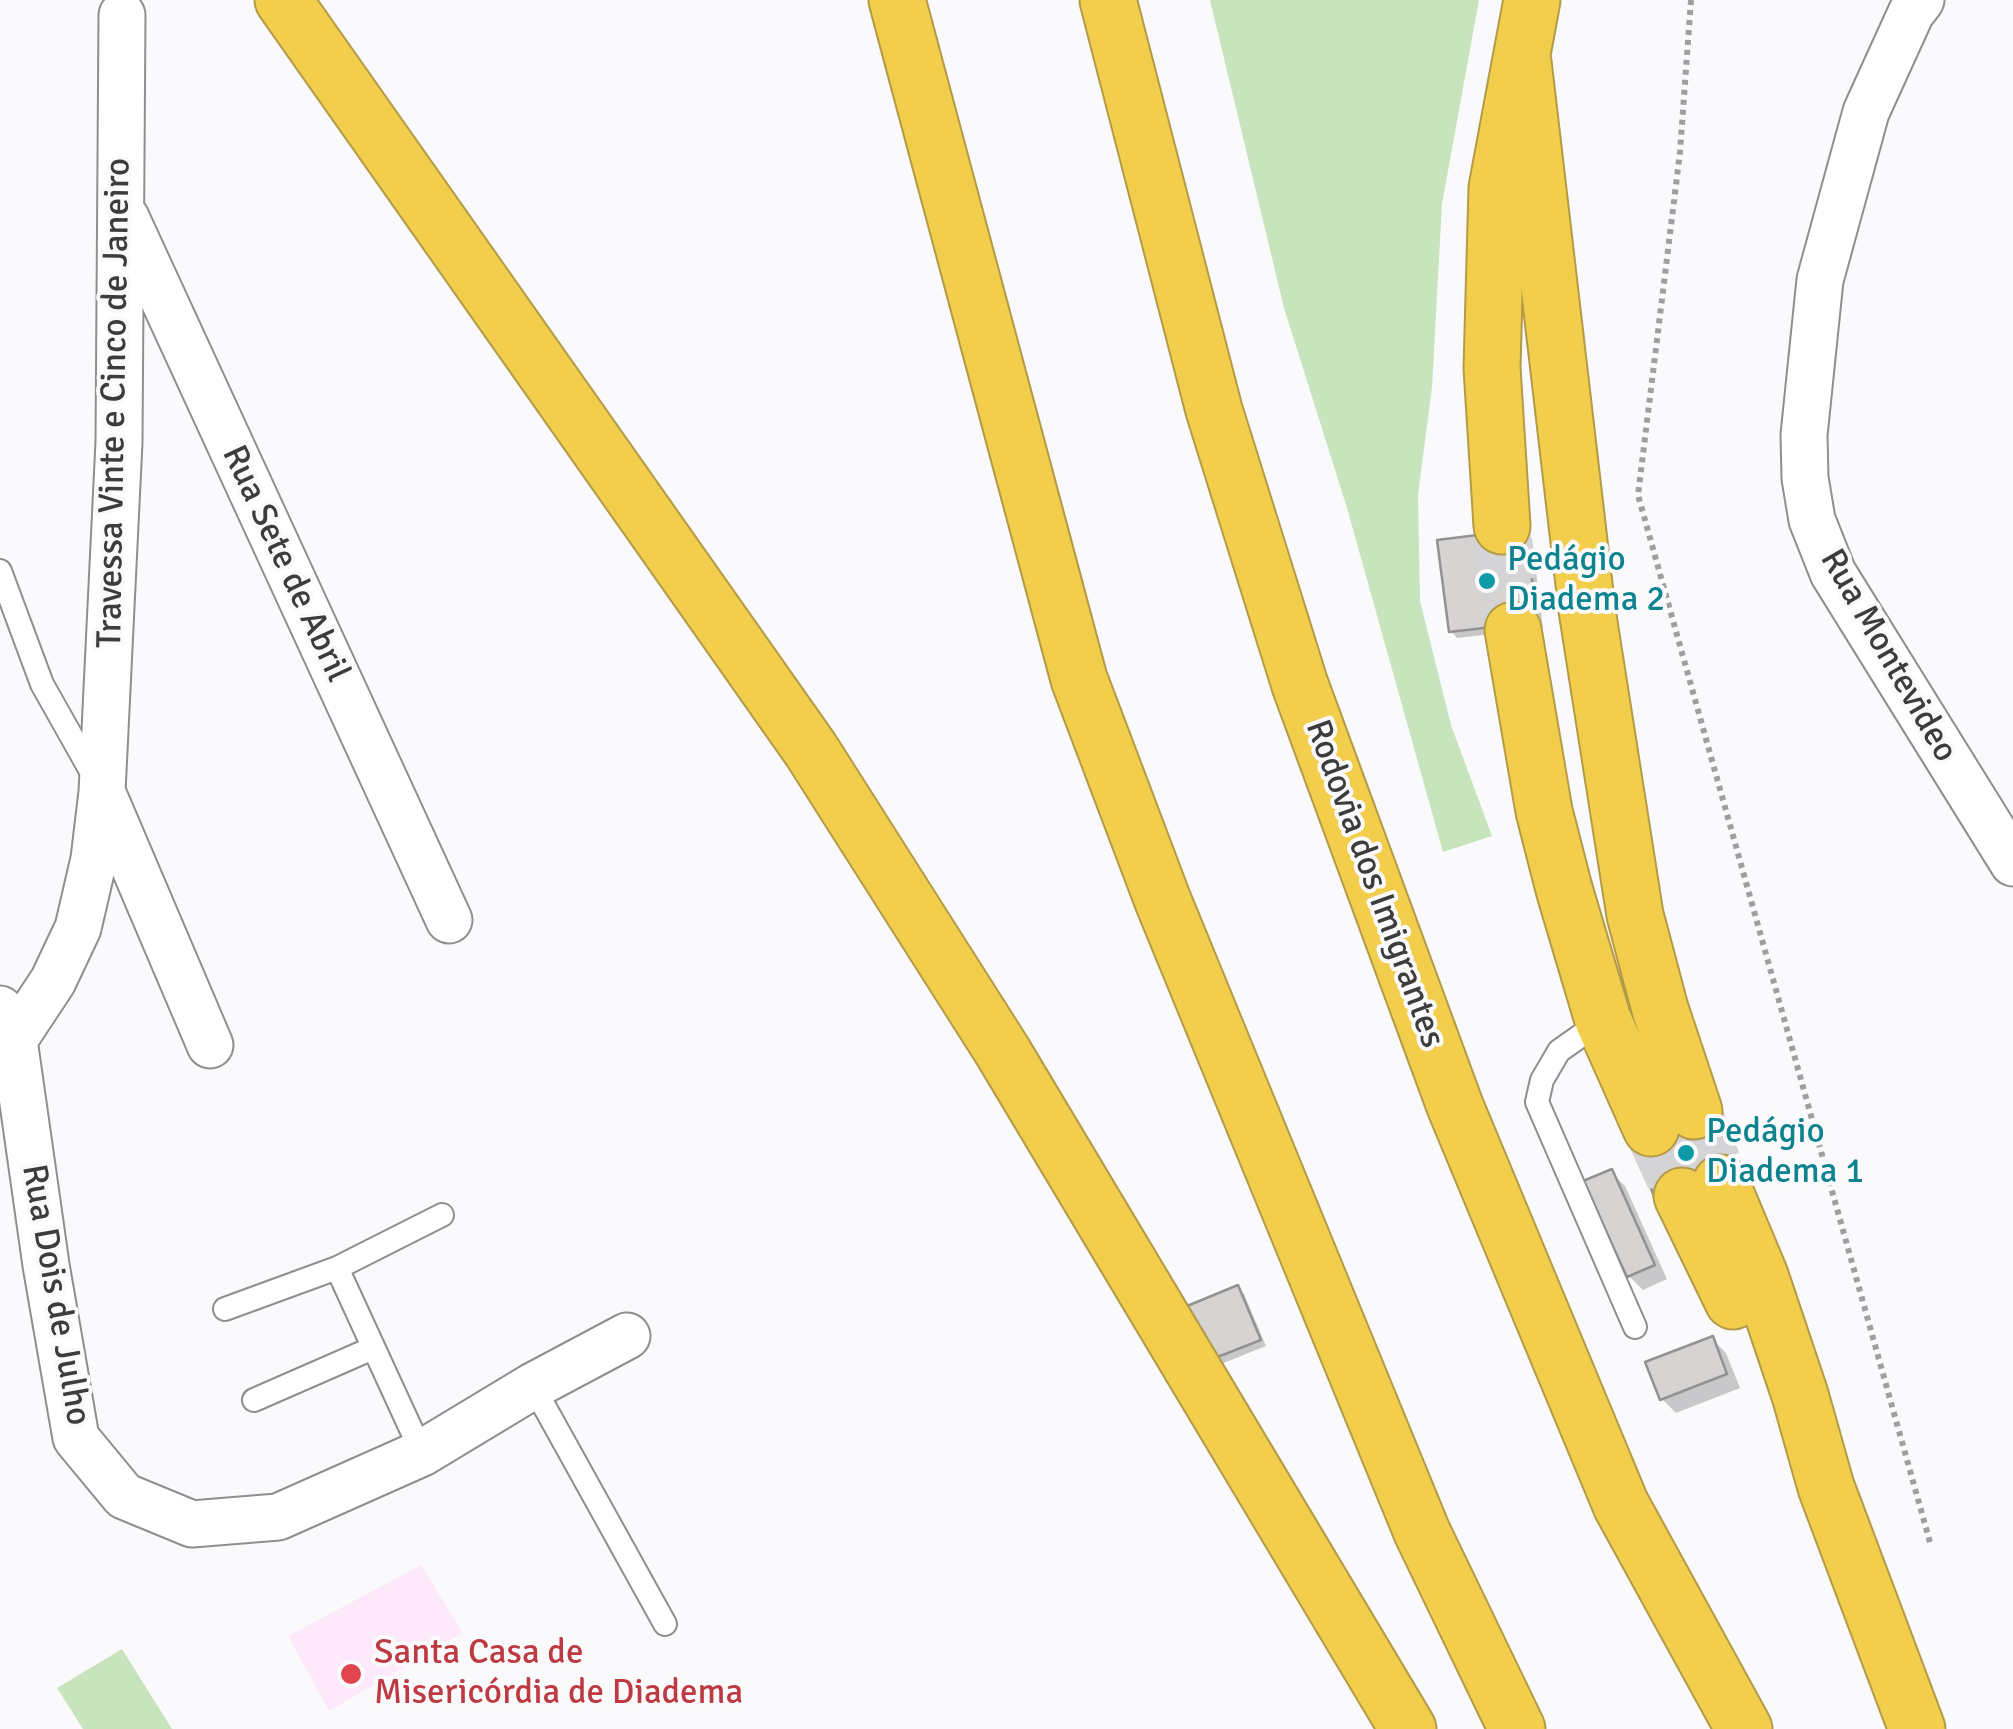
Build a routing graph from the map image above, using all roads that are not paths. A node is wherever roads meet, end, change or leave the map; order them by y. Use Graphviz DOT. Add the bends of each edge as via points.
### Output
graph roads {
  1 [pos="284,0"];
  2 [pos="896,0"];
  3 [pos="1108,0"];
  4 [pos="1532,0"];
  5 [pos="1921,0"];
  6 [pos="122,15"];
  7 [pos="1522,62"];
  8 [pos="122,208"];
  9 [pos="1502,526"];
  10 [pos="0,571"];
  11 [pos="1513,630"];
  12 [pos="102,792"];
  13 [pos="2013,863"];
  14 [pos="449,920"];
  15 [pos="1603,1020"];
  16 [pos="7,1025"];
  17 [pos="210,1045"];
  18 [pos="1701,1189"];
  19 [pos="442,1216"];
  20 [pos="337,1268"];
  21 [pos="225,1309"];
  22 [pos="1635,1326"];
  23 [pos="627,1336"];
  24 [pos="373,1348"];
  25 [pos="532,1386"];
  26 [pos="254,1400"];
  27 [pos="422,1453"];
  28 [pos="665,1624"];
  29 [pos="1408,1729"];
  30 [pos="1517,1729"];
  31 [pos="1744,1729"];
  32 [pos="1917,1729"];
  1 -- 29 [label="highway" via="810,750 1003,1052"];
  2 -- 30 [label="highway" via="1079,680 1422,1532"];
  3 -- 31 [label="highway, Rodovia dos Imigrantes" via="1214,410 1300,685 1456,1106 1621,1504"];
  4 -- 7 [label="highway"];
  5 -- 13 [label="street, Rua Montevideo" via="1866,112 1820,280 1805,478 1812,520 1833,573"];
  6 -- 8 [label="street, Travessa Vinte e Cinco de Janeiro"];
  7 -- 9 [label="highway" via="1497,188 1492,286"];
  7 -- 15 [label="highway" via="1587,610 1632,896 1660,1009 1673,1120"];
  8 -- 12 [label="street, Travessa Vinte e Cinco de Janeiro" via="120,442"];
  8 -- 14 [label="street, Rua Sete de Abril"];
  10 -- 12 [label="lane, Travessa Vinte e Cinco de Janeiro" via="42,684"];
  11 -- 15 [label="highway" via="1544,811"];
  12 -- 16 [label="street, Travessa Vinte e Cinco de Janeiro" via="78,928 53,982"];
  12 -- 17 [label="street, Travessa Vinte e Cinco de Janeiro"];
  15 -- 22 [label="lane" via="1558,1051 1537,1102"];
  16 -- 27 [label="street, Rua Dois de Julho" via="76,1438 124,1496 192,1524 278,1517"];
  18 -- 32 [label="highway" via="1766,1293 1826,1487"];
  19 -- 20 [label="lane"];
  20 -- 21 [label="lane"];
  20 -- 24 [label="lane"];
  23 -- 25 [label="street, Rua Dois de Julho"];
  24 -- 26 [label="lane"];
  24 -- 27 [label="lane"];
  25 -- 27 [label="street, Rua Dois de Julho"];
  25 -- 28 [label="lane"];
}
